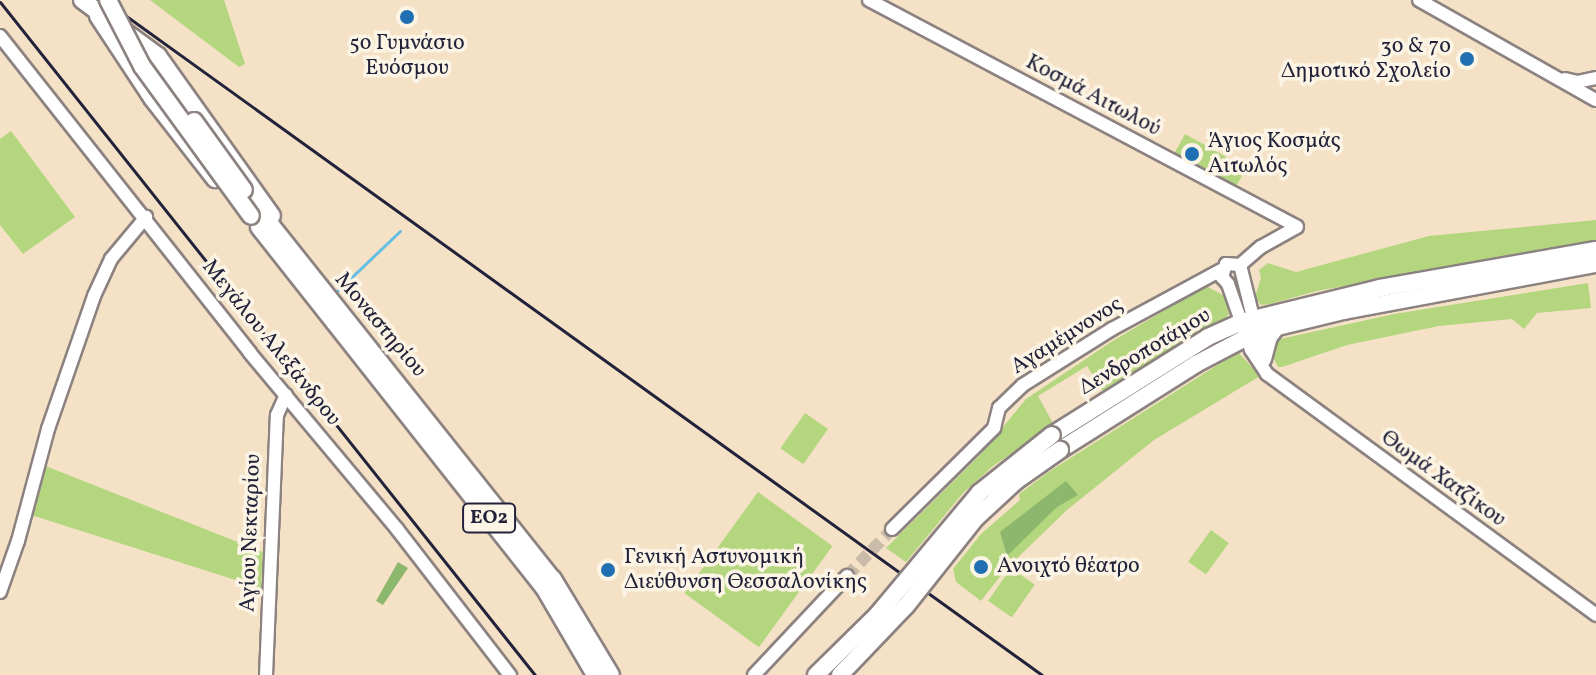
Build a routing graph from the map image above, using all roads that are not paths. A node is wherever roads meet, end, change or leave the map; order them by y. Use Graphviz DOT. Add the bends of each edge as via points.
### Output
graph roads {
  1 [pos="108,0"];
  2 [pos="120,0"];
  3 [pos="869,0"];
  4 [pos="1419,0"];
  5 [pos="86,3"];
  6 [pos="0,36"];
  7 [pos="1596,78"];
  8 [pos="1579,87"];
  9 [pos="1596,88"];
  10 [pos="1596,100"];
  11 [pos="255,213"];
  12 [pos="146,217"];
  13 [pos="1596,250"];
  14 [pos="1596,264"];
  15 [pos="1240,265"];
  16 [pos="1221,270"];
  17 [pos="301,275"];
  18 [pos="1242,280"];
  19 [pos="1228,284"];
  20 [pos="1278,325"];
  21 [pos="1249,327"];
  22 [pos="1265,367"];
  23 [pos="286,395"];
  24 [pos="1056,442"];
  25 [pos="892,529"];
  26 [pos="4,569"];
  27 [pos="847,576"];
  28 [pos="0,592"];
  29 [pos="1596,615"];
  30 [pos="266,675"];
  31 [pos="510,675"];
  32 [pos="595,675"];
  33 [pos="611,675"];
  34 [pos="754,675"];
  35 [pos="816,675"];
  36 [pos="840,675"];
  1 -- 11 [label="main road, Μοναστηρίου / ΕΟ2, bridge" via="149,75"];
  2 -- 11 [label="main road, Μοναστηρίου / ΕΟ2, bridge" via="158,71"];
  3 -- 15 [label="street, Κοσμά Αιτωλού" via="1297,227"];
  4 -- 8 [label="street"];
  5 -- 17 [label="main road" via="274,258"];
  5 -- 17 [label="main road" via="162,61 294,244"];
  6 -- 12 [label="street, Μεγάλου Αλεξάνδρου"];
  7 -- 8 [label="street"];
  8 -- 9 [label="street"];
  8 -- 10 [label="street"];
  11 -- 17 [label="main road, Μοναστηρίου / ΕΟ2"];
  12 -- 23 [label="street, Μεγάλου Αλεξάνδρου"];
  12 -- 26 [label="street" via="111,259 94,296"];
  13 -- 21 [label="main road, Δενδροποτάμου" via="1380,288"];
  14 -- 20 [label="main road, Δενδροποτάμου"];
  15 -- 16 [label="street" via="1229,262"];
  15 -- 18 [label="street"];
  16 -- 19 [label="street"];
  16 -- 25 [label="street, Αγαμέμνονος" via="1023,385 999,408 994,428"];
  17 -- 32 [label="main road, Μοναστηρίου / ΕΟ2" via="543,586"];
  17 -- 33 [label="main road, Μοναστηρίου / ΕΟ2" via="553,579"];
  18 -- 19 [label="street"];
  18 -- 21 [label="street, Θωμά Χατζίκου"];
  19 -- 21 [label="street, Θωμά Χατζίκου"];
  20 -- 21 [label="main road, Δενδροποτάμου"];
  20 -- 22 [label="main road" via="1269,337"];
  21 -- 22 [label="street, Θωμά Χατζίκου"];
  21 -- 24 [label="main road, Δενδροποτάμου"];
  21 -- 24 [label="main road, Δενδροποτάμου" via="1208,337"];
  22 -- 29 [label="street, Θωμά Χατζίκου"];
  23 -- 30 [label="street, Αγίου Νεκταρίου" via="277,415"];
  23 -- 31 [label="street, Μεγάλου Αλεξάνδρου"];
  24 -- 35 [label="main road, Δενδροποτάμου, bridge" via="979,493 878,614"];
  24 -- 36 [label="main road, Δενδροποτάμου, bridge" via="988,506 890,625"];
  26 -- 28 [label="street"];
  27 -- 34 [label="street"];
}
